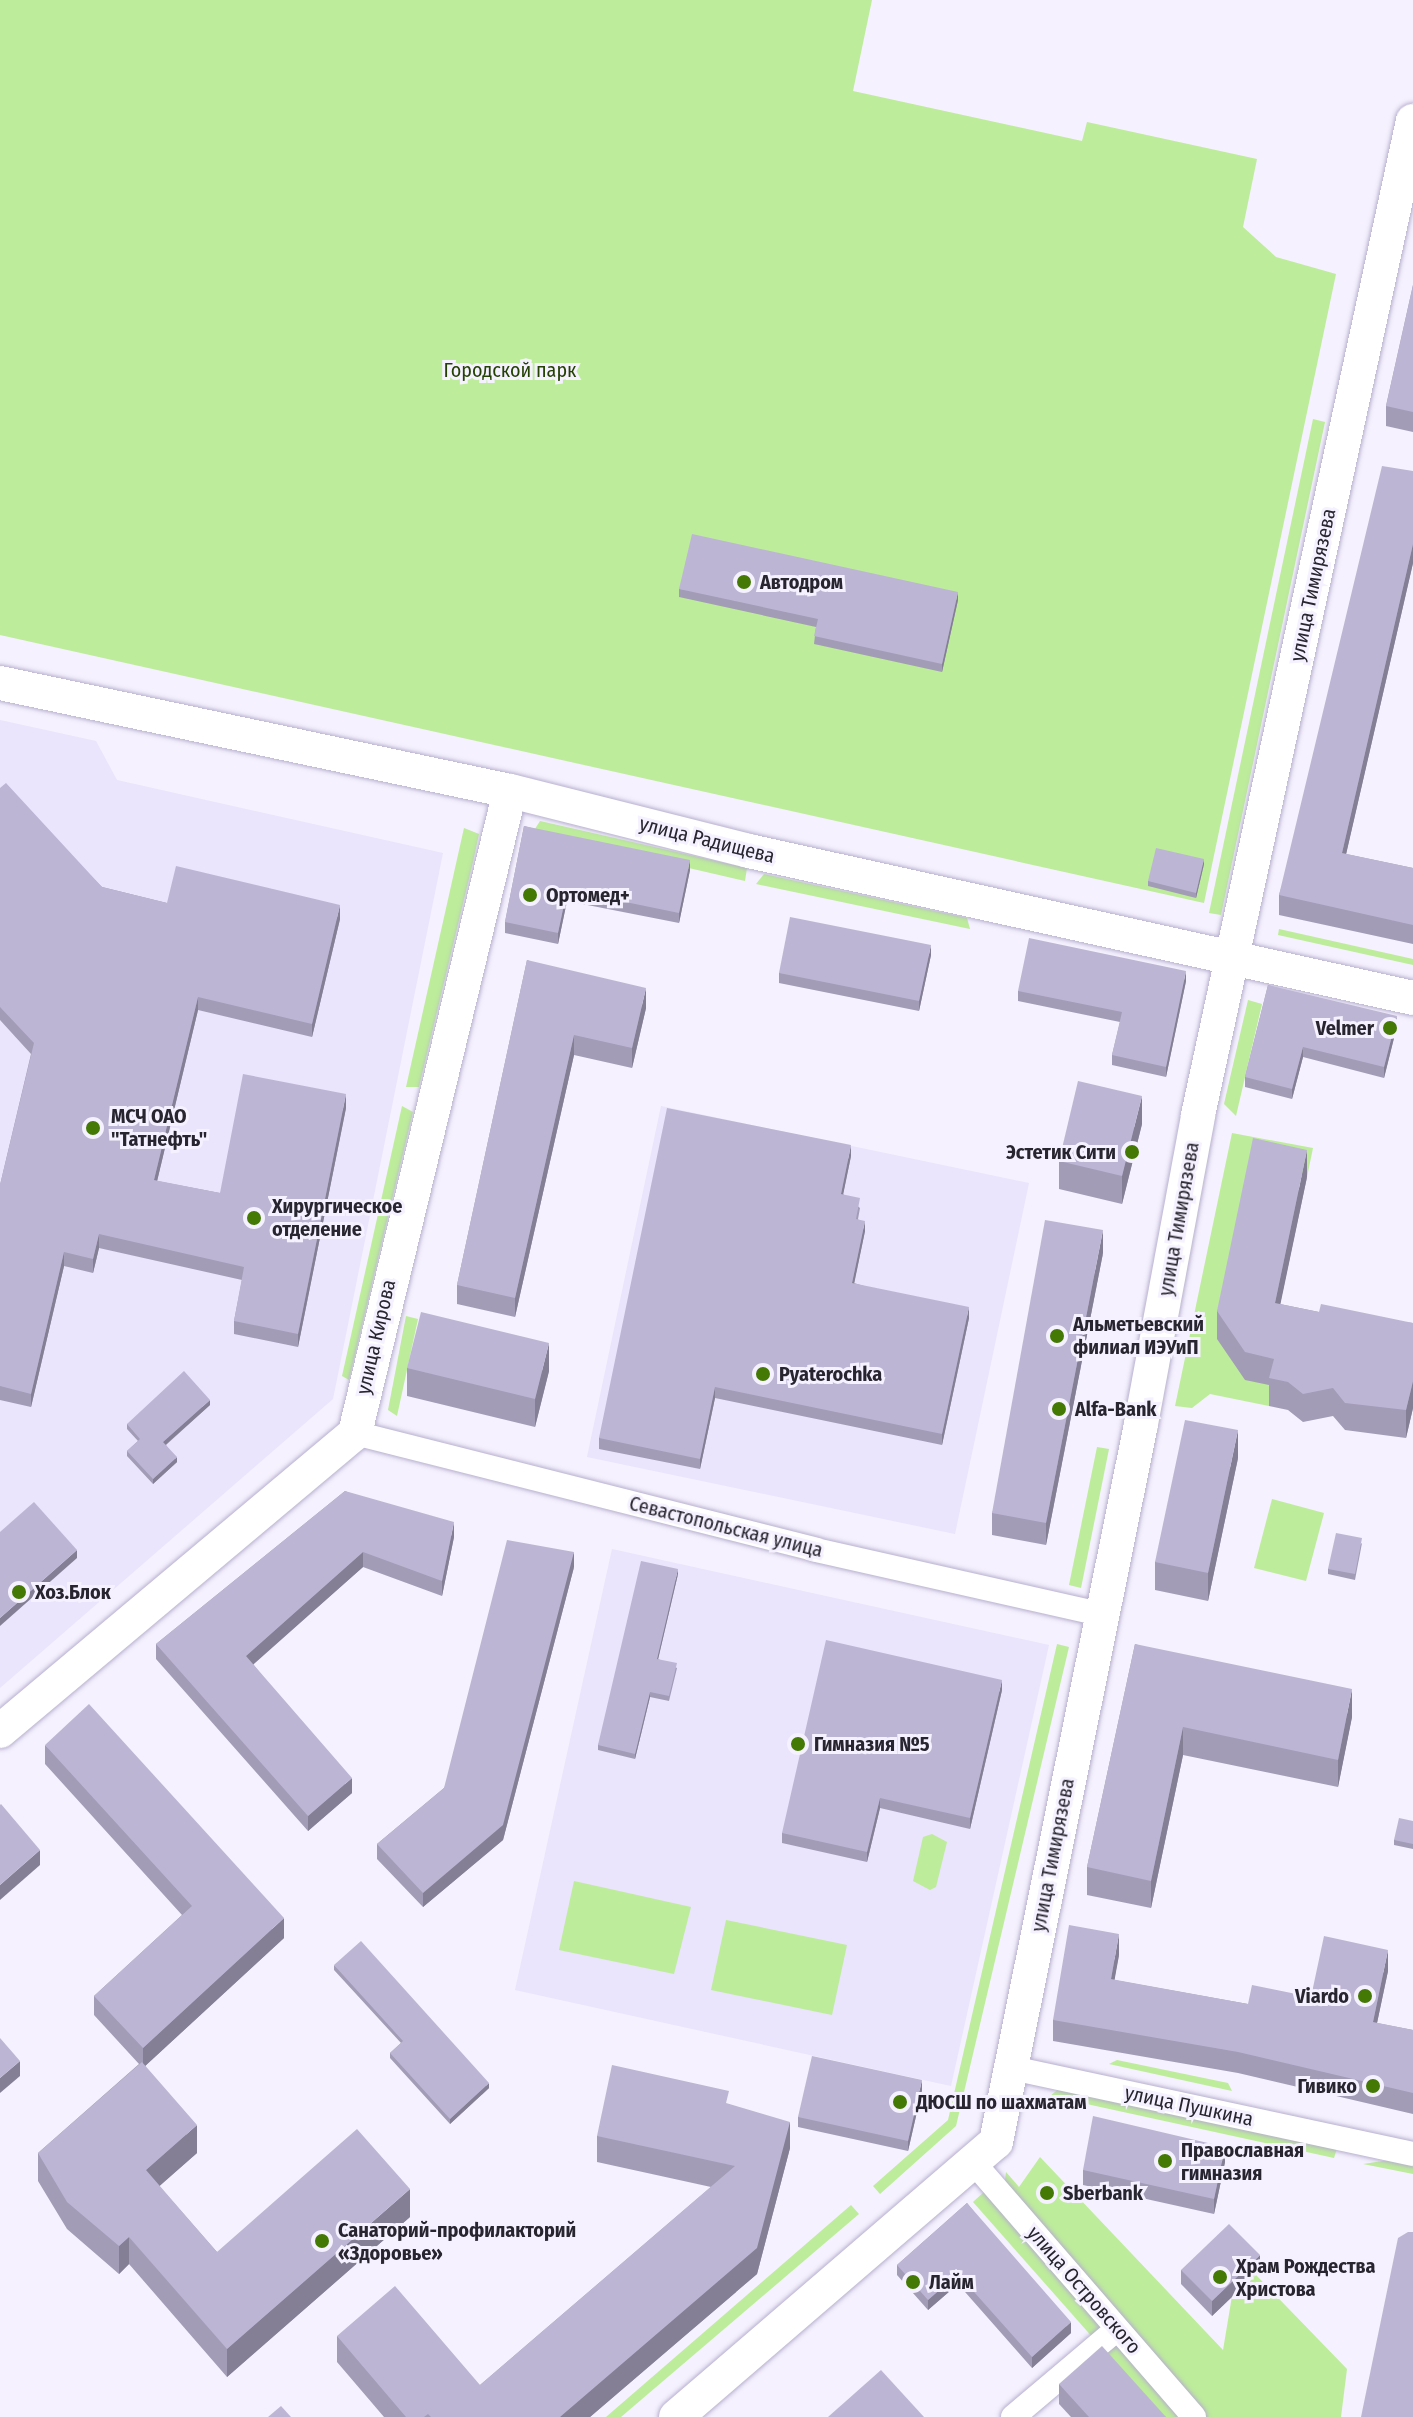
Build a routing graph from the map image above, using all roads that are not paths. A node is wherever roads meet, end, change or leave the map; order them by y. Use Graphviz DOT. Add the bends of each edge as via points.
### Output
graph roads {
  1 [pos="1413,121"];
  2 [pos="0,683"];
  3 [pos="510,791"];
  4 [pos="1234,958"];
  5 [pos="1413,998"];
  6 [pos="355,1433"];
  7 [pos="1100,1614"];
  8 [pos="0,1731"];
  9 [pos="1012,2068"];
  10 [pos="1413,2154"];
  11 [pos="974,2163"];
  12 [pos="1117,2329"];
  13 [pos="676,2417"];
  14 [pos="1013,2417"];
  15 [pos="1194,2417"];
  1 -- 4 [label="street, улица Тимирязева"];
  2 -- 3 [label="street, улица Радищева"];
  3 -- 4 [label="street, улица Радищева" via="749,851"];
  3 -- 6 [label="street, улица Кирова"];
  4 -- 5 [label="street, улица Радищева"];
  4 -- 7 [label="street, улица Тимирязева"];
  6 -- 7 [label="street, Севастопольская улица" via="816,1550"];
  6 -- 8 [label="street"];
  7 -- 9 [label="street, улица Тимирязева"];
  9 -- 10 [label="street, улица Пушкина"];
  9 -- 11 [label="street, улица Тимирязева" via="996,2142"];
  11 -- 12 [label="street, улица Островского"];
  11 -- 13 [label="street, улица Тимирязева"];
  12 -- 14 [label="street"];
  12 -- 15 [label="street, улица Островского"];
}
